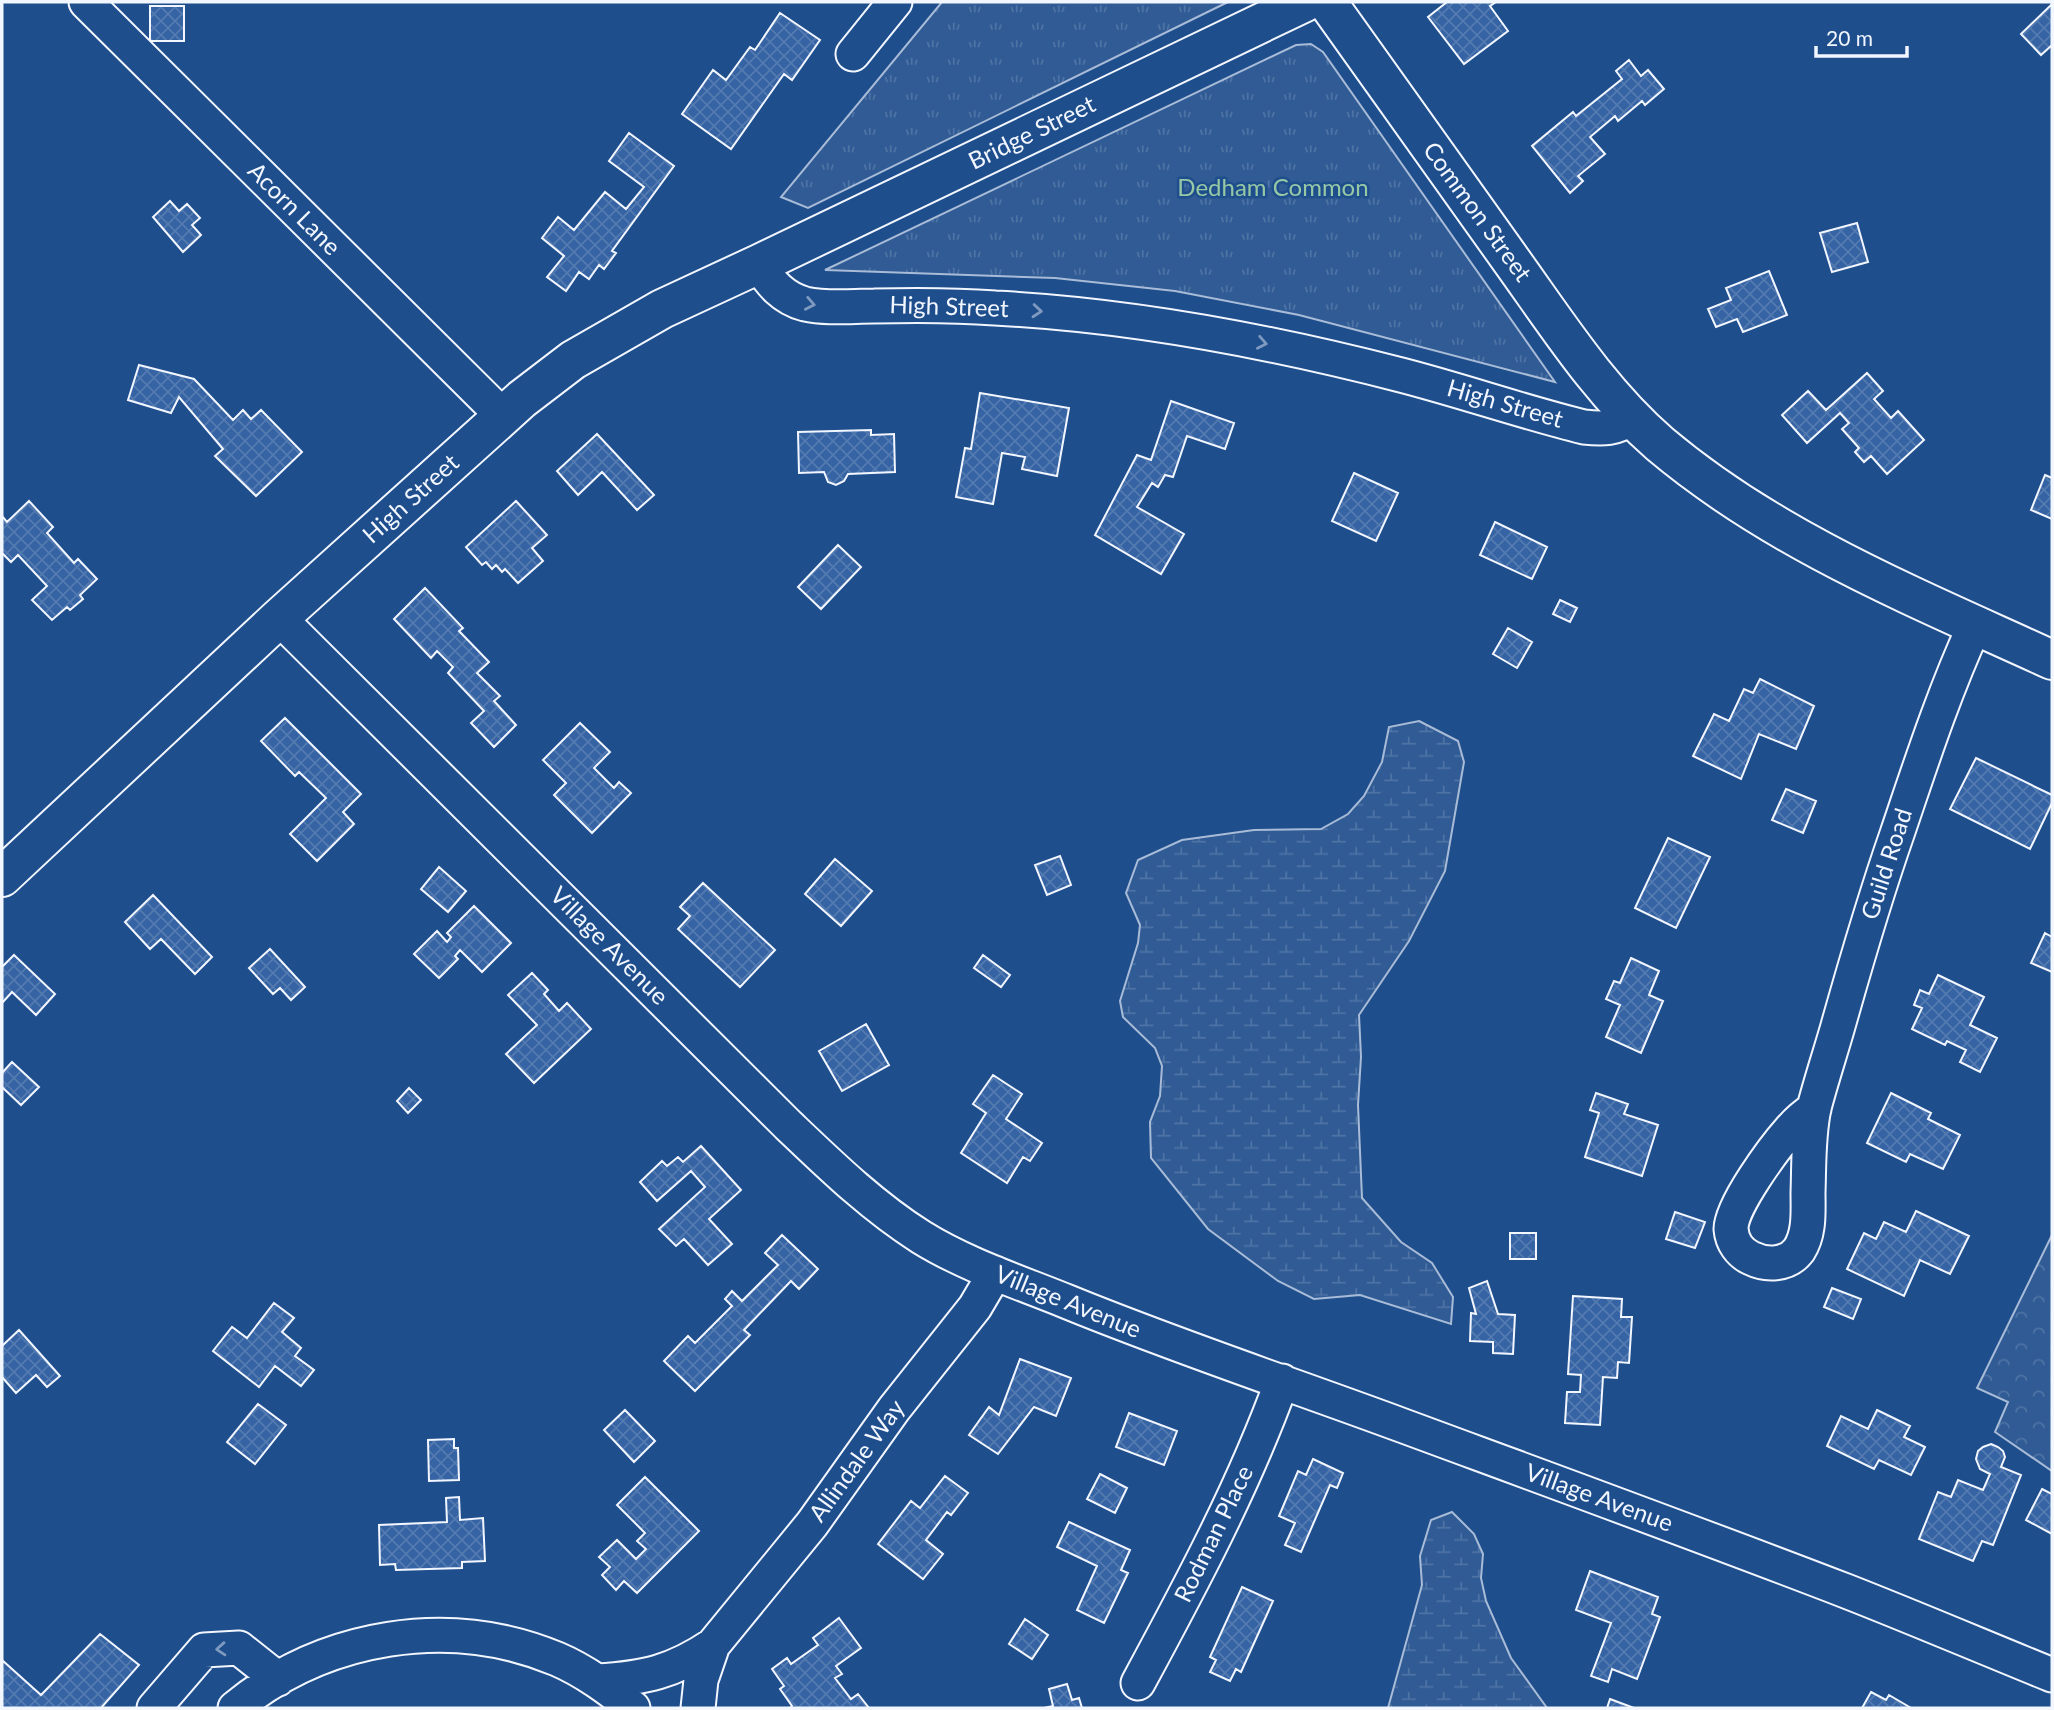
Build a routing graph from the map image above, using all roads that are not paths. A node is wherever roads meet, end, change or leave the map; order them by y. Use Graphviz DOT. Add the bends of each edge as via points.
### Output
graph roads {
  1 [pos="86,2"];
  2 [pos="895,2"];
  3 [pos="1305,2"];
  4 [pos="1326,2"];
  5 [pos="853,54"];
  6 [pos="759,264"];
  7 [pos="503,416"];
  8 [pos="1632,418"];
  9 [pos="279,618"];
  10 [pos="1975,625"];
  11 [pos="2052,660"];
  12 [pos="2,877"];
  13 [pos="1814,1110"];
  14 [pos="995,1273"];
  15 [pos="1282,1381"];
  16 [pos="713,1645"];
  17 [pos="2052,1675"];
  18 [pos="278,1679"];
  19 [pos="597,1681"];
  20 [pos="1139,1684"];
  21 [pos="154,1708"];
  22 [pos="234,1708"];
  23 [pos="633,1708"];
  24 [pos="698,1708"];
  1 -- 7 [label="street, Acorn Lane"];
  2 -- 5 [label="street"];
  3 -- 6 [label="main road, Bridge Street"];
  4 -- 8 [label="main road, Common Street" via="1583,360"];
  6 -- 7 [label="main road, High Street" via="593,347"];
  6 -- 8 [label="street, High Street, one-way" via="772,285 804,304 996,308 1136,322 1325,356 1584,427 1607,429"];
  7 -- 9 [label="main road, High Street"];
  8 -- 10 [label="main road" via="1698,474 1770,522"];
  9 -- 12 [label="main road, High Street"];
  9 -- 14 [label="street, Village Avenue" via="840,1174 924,1239"];
  10 -- 11 [label="main road"];
  10 -- 13 [label="street, Guild Road" via="1938,711 1871,910"];
  14 -- 15 [label="street, Village Avenue"];
  14 -- 16 [label="street, Allindale Way" via="975,1307 894,1409 812,1524"];
  15 -- 17 [label="street, Village Avenue" via="1849,1592"];
  15 -- 20 [label="street, Rodman Place" via="1208,1551"];
  16 -- 19 [label="street, Allindale Way" via="661,1672"];
  16 -- 24 [label="street, Allindale Way" via="701,1680"];
  18 -- 19 [label="street" via="346,1649 394,1637 438,1634 531,1650"];
  18 -- 21 [label="street, one-way" via="239,1648 204,1650"];
  18 -- 22 [label="street"];
  19 -- 23 [label="street"];
}
